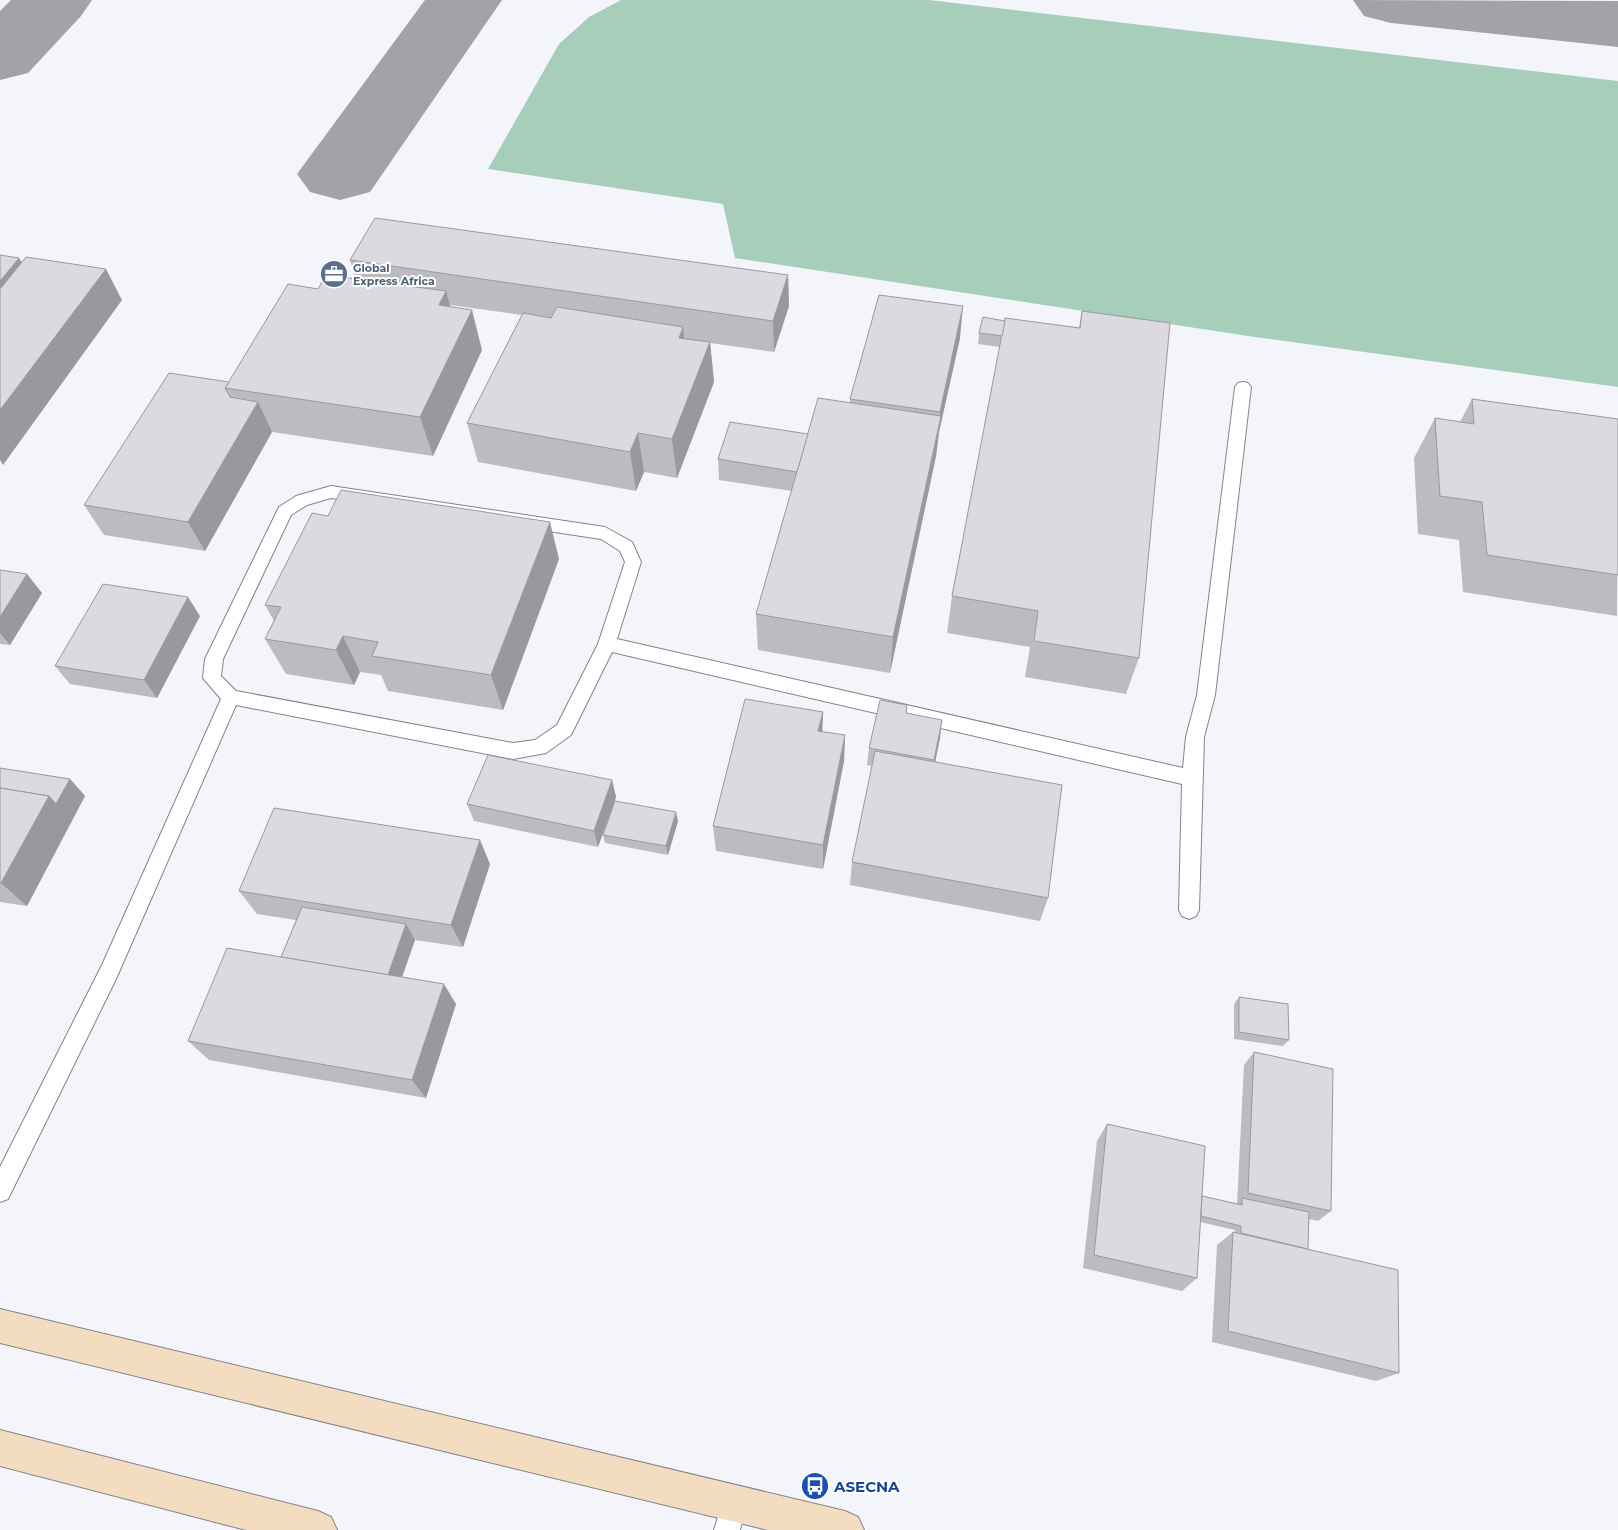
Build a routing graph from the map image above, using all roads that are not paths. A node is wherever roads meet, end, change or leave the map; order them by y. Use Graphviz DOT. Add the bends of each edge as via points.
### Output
graph roads {
  1 [pos="1243,387"];
  2 [pos="607,644"];
  3 [pos="232,697"];
  4 [pos="1192,778"];
  5 [pos="1188,910"];
  6 [pos="0,1191"];
  7 [pos="0,1326"];
  8 [pos="0,1448"];
  9 [pos="730,1516"];
  10 [pos="318,1530"];
  11 [pos="845,1530"];
  1 -- 4 [label="lane" via="1206,695 1195,737"];
  2 -- 3 [label="lane" via="564,730 539,747 513,751"];
  2 -- 3 [label="lane" via="633,562 626,548 604,533 331,492 302,500 285,511 214,659 212,678"];
  2 -- 4 [label="lane"];
  3 -- 6 [label="lane" via="110,972"];
  4 -- 5 [label="lane"];
  7 -- 9 [label="main road"];
  8 -- 10 [label="main road"];
  9 -- 11 [label="main road"];
}
